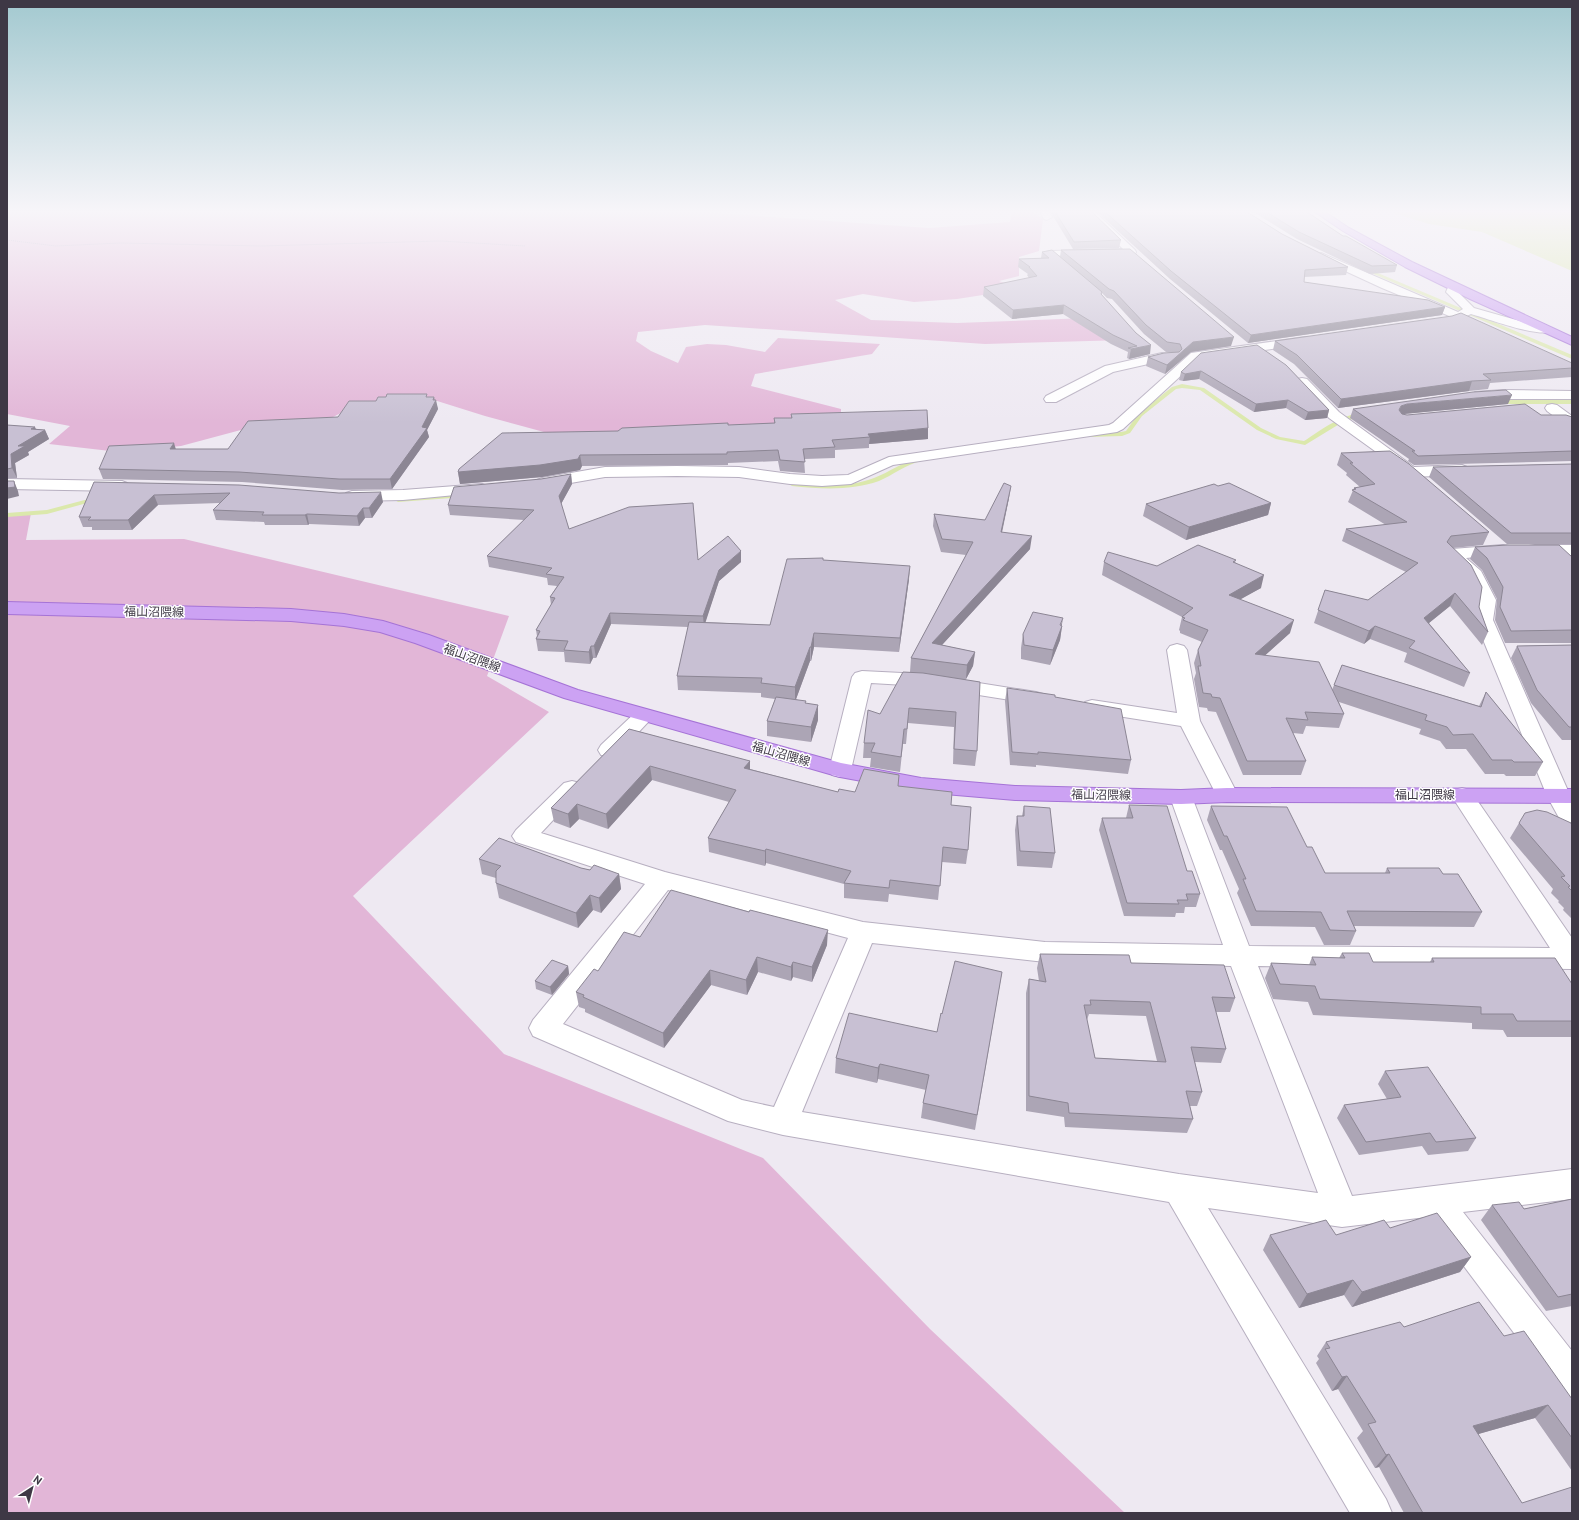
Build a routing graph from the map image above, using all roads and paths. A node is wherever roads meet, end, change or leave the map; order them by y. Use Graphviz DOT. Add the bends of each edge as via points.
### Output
graph roads {
  1 [pos="1375,281"];
  2 [pos="1442,281"];
  3 [pos="1453,287"];
  4 [pos="1464,313"];
  5 [pos="1435,322"];
  6 [pos="1480,325"];
  7 [pos="1546,330"];
  8 [pos="1321,338"];
  9 [pos="1232,339"];
  10 [pos="1572,342"];
  11 [pos="1151,347"];
  12 [pos="1252,348"];
  13 [pos="1195,356"];
  14 [pos="1162,357"];
  15 [pos="1277,360"];
  16 [pos="1294,373"];
  17 [pos="1572,395"];
  18 [pos="1469,396"];
  19 [pos="1051,399"];
  20 [pos="1572,408"];
  21 [pos="1343,419"];
  22 [pos="1572,423"];
  23 [pos="1365,424"];
  24 [pos="1480,470"];
  25 [pos="1411,472"];
  26 [pos="7,484"];
  27 [pos="526,485"];
  28 [pos="133,486"];
  29 [pos="1429,487"];
  30 [pos="494,488"];
  31 [pos="335,495"];
  32 [pos="1484,534"];
  33 [pos="1502,550"];
  34 [pos="1572,550"];
  35 [pos="7,608"];
  36 [pos="1177,650"];
  37 [pos="1519,650"];
  38 [pos="1496,651"];
  39 [pos="644,715"];
  40 [pos="1190,721"];
  41 [pos="840,770"];
  42 [pos="1227,795"];
  43 [pos="1462,795"];
  44 [pos="1565,796"];
  45 [pos="1181,797"];
  46 [pos="1572,821"];
  47 [pos="662,880"];
  48 [pos="863,932"];
  49 [pos="1240,956"];
  50 [pos="1572,958"];
  51 [pos="783,1122"];
  52 [pos="1572,1184"];
  53 [pos="1179,1189"];
  54 [pos="1435,1202"];
  55 [pos="1342,1212"];
  56 [pos="1572,1380"];
  57 [pos="1372,1513"];
  1 -- 4 [label="street"];
  2 -- 3 [label="main road"];
  3 -- 4 [label="street" via="1451,292"];
  3 -- 7 [label="main road"];
  4 -- 5 [label="street" via="1449,320"];
  4 -- 6 [label="street"];
  4 -- 7 [label="street"];
  7 -- 10 [label="main road"];
  8 -- 12 [label="street"];
  9 -- 12 [label="street"];
  11 -- 14 [label="street"];
  12 -- 13 [label="street"];
  12 -- 15 [label="street"];
  13 -- 14 [label="street"];
  13 -- 27 [label="street" via="1118,426 889,461 851,479 822,482 739,472 605,472"];
  14 -- 19 [label="street" via="1109,369"];
  16 -- 21 [label="street"];
  17 -- 18 [label="street"];
  20 -- 22 [label="street" via="1545,408"];
  21 -- 23 [label="street"];
  21 -- 25 [label="street"];
  24 -- 25 [label="street"];
  25 -- 29 [label="street"];
  26 -- 28 [label="street"];
  30 -- 31 [label="street" via="403,495"];
  32 -- 33 [label="street"];
  33 -- 34 [label="street"];
  33 -- 38 [label="street" via="1452,554 1475,575 1487,600 1484,620"];
  35 -- 39 [label="main road, 福山沼隈線" via="291,615 344,620 383,627 422,639 571,694"];
  36 -- 40 [label="street"];
  37 -- 38 [label="street"];
  38 -- 44 [label="street"];
  39 -- 41 [label="main road, 福山沼隈線"];
  39 -- 47 [label="street" via="524,836"];
  40 -- 41 [label="street" via="922,680 862,677"];
  40 -- 42 [label="street"];
  41 -- 45 [label="main road, 福山沼隈線" via="921,785 964,789 1015,793"];
  42 -- 43 [label="main road, 福山沼隈線"];
  42 -- 45 [label="main road, 福山沼隈線"];
  43 -- 44 [label="main road, 福山沼隈線"];
  43 -- 50 [label="street"];
  44 -- 46 [label="street"];
  45 -- 49 [label="street"];
  47 -- 48 [label="street"];
  47 -- 51 [label="street" via="543,1028 738,1112"];
  48 -- 49 [label="street" via="1045,952"];
  48 -- 51 [label="street"];
  49 -- 50 [label="street"];
  49 -- 55 [label="street"];
  51 -- 53 [label="street"];
  52 -- 54 [label="street"];
  53 -- 55 [label="street"];
  53 -- 57 [label="street"];
  54 -- 55 [label="street"];
  54 -- 56 [label="street"];
}
